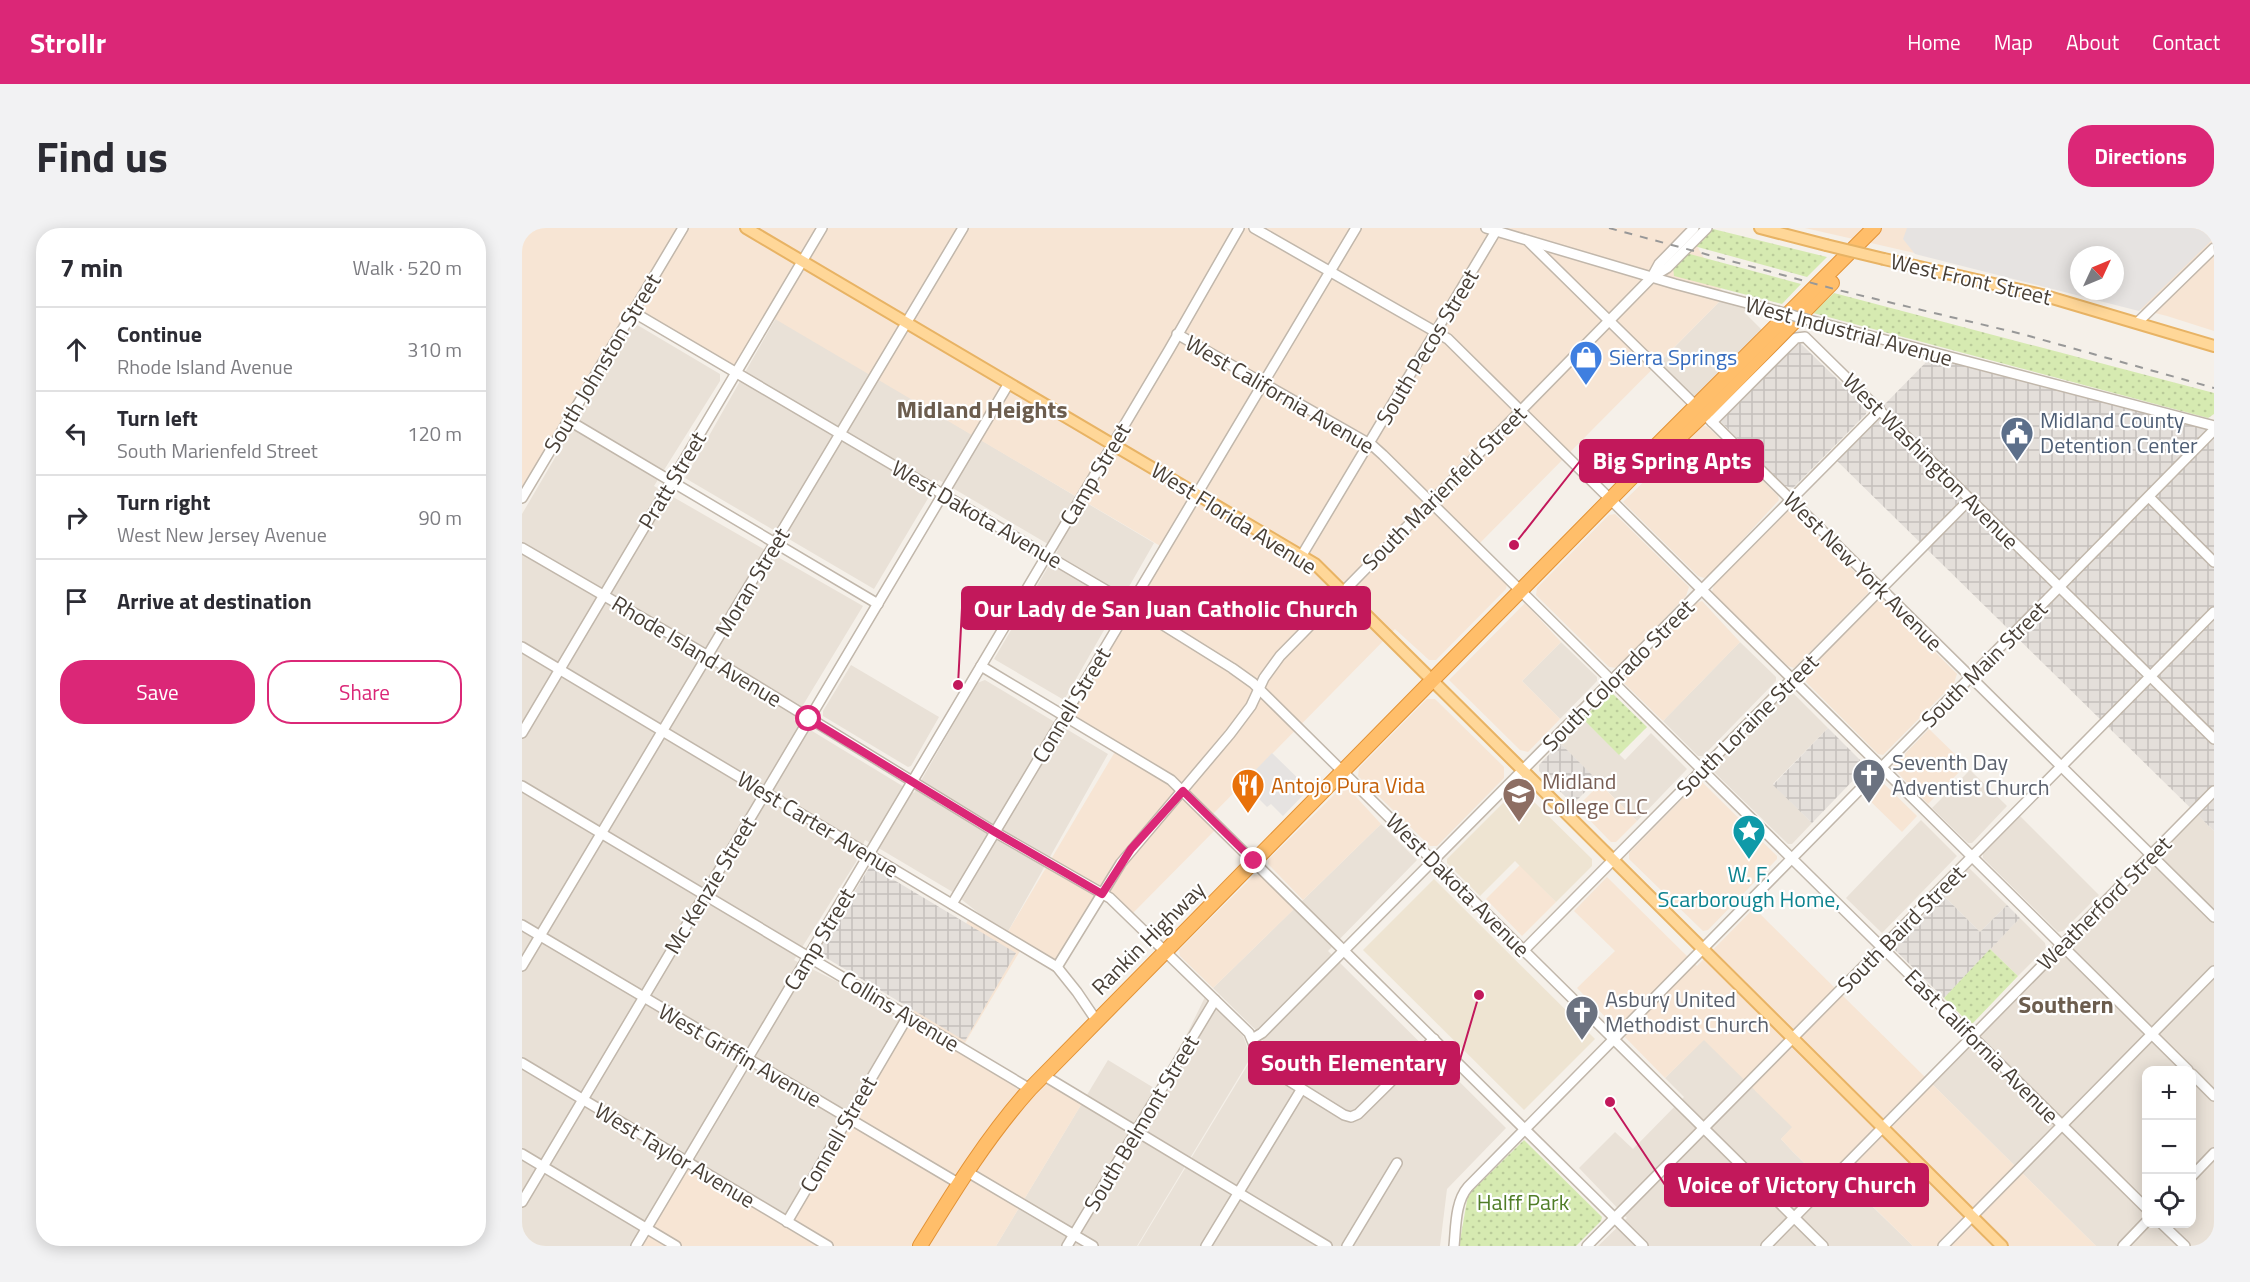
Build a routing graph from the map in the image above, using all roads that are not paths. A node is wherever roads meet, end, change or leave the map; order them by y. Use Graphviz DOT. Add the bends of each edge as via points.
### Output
graph roads {
  1 [pos="683,228"];
  2 [pos="746,228"];
  3 [pos="822,228"];
  4 [pos="963,228"];
  5 [pos="1239,228"];
  6 [pos="1254,228"];
  7 [pos="1356,228"];
  8 [pos="1486,228"];
  9 [pos="1694,228"];
  10 [pos="1707,228"];
  11 [pos="1760,228"];
  12 [pos="1874,228"];
  13 [pos="1886,228"];
  14 [pos="1496,231"];
  15 [pos="1527,239"];
  16 [pos="2214,248"];
  17 [pos="803,261"];
  18 [pos="1330,270"];
  19 [pos="1652,278"];
  20 [pos="633,312"];
  21 [pos="1609,321"];
  22 [pos="2138,322"];
  23 [pos="907,323"];
  24 [pos="1436,331"];
  25 [pos="1177,334"];
  26 [pos="2214,346"];
  27 [pos="736,373"];
  28 [pos="1010,383"];
  29 [pos="1263,383"];
  30 [pos="1880,410"];
  31 [pos="1520,411"];
  32 [pos="1704,414"];
  33 [pos="568,420"];
  34 [pos="2214,428"];
  35 [pos="841,434"];
  36 [pos="1113,444"];
  37 [pos="1369,444"];
  38 [pos="672,481"];
  39 [pos="943,494"];
  40 [pos="1197,494"];
  41 [pos="2149,497"];
  42 [pos="522,498"];
  43 [pos="1970,499"];
  44 [pos="1610,500"];
  45 [pos="1791,500"];
  46 [pos="1431,501"];
  47 [pos="775,543"];
  48 [pos="522,548"];
  49 [pos="1047,555"];
  50 [pos="1302,555"];
  51 [pos="2214,562"];
  52 [pos="2060,587"];
  53 [pos="1881,589"];
  54 [pos="1521,590"];
  55 [pos="1342,591"];
  56 [pos="1701,591"];
  57 [pos="604,594"];
  58 [pos="878,604"];
  59 [pos="1131,605"];
  60 [pos="2214,612"];
  61 [pos="522,647"];
  62 [pos="708,656"];
  63 [pos="981,666"];
  64 [pos="559,670"];
  65 [pos="2150,676"];
  66 [pos="1971,678"];
  67 [pos="1612,680"];
  68 [pos="1792,680"];
  69 [pos="1432,681"];
  70 [pos="1259,689"];
  71 [pos="1064,716"];
  72 [pos="809,719"];
  73 [pos="662,731"];
  74 [pos="522,733"];
  75 [pos="2214,740"];
  76 [pos="2061,767"];
  77 [pos="1702,769"];
  78 [pos="1881,769"];
  79 [pos="1343,771"];
  80 [pos="1523,771"];
  81 [pos="912,782"];
  82 [pos="522,786"];
  83 [pos="1183,791"];
  84 [pos="2214,791"];
  85 [pos="765,793"];
  86 [pos="995,832"];
  87 [pos="602,834"];
  88 [pos="870,855"];
  89 [pos="2151,855"];
  90 [pos="1972,858"];
  91 [pos="1792,859"];
  92 [pos="1433,860"];
  93 [pos="1613,860"];
  94 [pos="1254,861"];
  95 [pos="1102,894"];
  96 [pos="705,895"];
  97 [pos="952,904"];
  98 [pos="2214,917"];
  99 [pos="522,925"];
  100 [pos="540,936"];
  101 [pos="2061,946"];
  102 [pos="1882,947"];
  103 [pos="1703,949"];
  104 [pos="1344,950"];
  105 [pos="1524,950"];
  106 [pos="1165,951"];
  107 [pos="808,957"];
  108 [pos="522,966"];
  109 [pos="1057,967"];
  110 [pos="2214,971"];
  111 [pos="643,998"];
  112 [pos="1215,1000"];
  113 [pos="908,1016"];
  114 [pos="1096,1020"];
  115 [pos="2152,1035"];
  116 [pos="1973,1036"];
  117 [pos="1793,1038"];
  118 [pos="1252,1039"];
  119 [pos="1434,1039"];
  120 [pos="1614,1040"];
  121 [pos="748,1060"];
  122 [pos="522,1063"];
  123 [pos="2183,1066"];
  124 [pos="1043,1075"];
  125 [pos="2196,1078"];
  126 [pos="1030,1089"];
  127 [pos="1301,1090"];
  128 [pos="2214,1096"];
  129 [pos="583,1100"];
  130 [pos="848,1119"];
  131 [pos="2062,1125"];
  132 [pos="1704,1128"];
  133 [pos="1883,1128"];
  134 [pos="1525,1129"];
  135 [pos="1137,1130"];
  136 [pos="2214,1153"];
  137 [pos="522,1154"];
  138 [pos="687,1161"];
  139 [pos="1397,1163"];
  140 [pos="544,1167"];
  141 [pos="2194,1174"];
  142 [pos="962,1177"];
  143 [pos="1238,1193"];
  144 [pos="522,1202"];
  145 [pos="2142,1204"];
  146 [pos="1972,1216"];
  147 [pos="1615,1218"];
  148 [pos="1794,1218"];
  149 [pos="787,1222"];
  150 [pos="2142,1226"];
  151 [pos="647,1228"];
  152 [pos="2166,1228"];
  153 [pos="1074,1235"];
  154 [pos="636,1246"];
  155 [pos="676,1246"];
  156 [pos="828,1246"];
  157 [pos="920,1246"];
  158 [pos="1067,1246"];
  159 [pos="1093,1246"];
  160 [pos="1206,1246"];
  161 [pos="1327,1246"];
  162 [pos="1347,1246"];
  163 [pos="1454,1246"];
  164 [pos="1587,1246"];
  165 [pos="1643,1246"];
  166 [pos="1766,1246"];
  167 [pos="1823,1246"];
  168 [pos="1943,1246"];
  169 [pos="2002,1246"];
  170 [pos="2123,1246"];
  171 [pos="2185,1246"];
  1 -- 20 [label="street, South Johnston Street"];
  2 -- 17 [label="main road, West Florida Avenue"];
  3 -- 17 [label="street, Pratt Street"];
  4 -- 23 [label="street, Moran Street"];
  5 -- 25 [label="street, Camp Street"];
  6 -- 18 [label="street"];
  7 -- 18 [label="street, Connell Street"];
  8 -- 14 [label="street, West Industrial Avenue"];
  9 -- 19 [label="street, South Marienfeld Street" via="1659,264"];
  10 -- 19 [label="street, South Marienfeld Street"];
  11 -- 22 [label="main road, West Front Street, bridge" via="2042,295"];
  12 -- 32 [label="highway"];
  13 -- 32 [label="highway"];
  14 -- 15 [label="street, West Industrial Avenue"];
  14 -- 24 [label="street, South Pecos Street"];
  15 -- 19 [label="street, West Industrial Avenue"];
  15 -- 21 [label="street, West New York Avenue"];
  16 -- 22 [label="street"];
  17 -- 23 [label="main road, West Florida Avenue"];
  17 -- 27 [label="street, Pratt Street"];
  18 -- 24 [label="street"];
  18 -- 29 [label="street, Connell Street"];
  19 -- 21 [label="street, South Marienfeld Street"];
  19 -- 34 [label="street, West Industrial Avenue, bridge"];
  20 -- 27 [label="street, West Dakota Avenue"];
  20 -- 33 [label="street, South Johnston Street"];
  21 -- 31 [label="street, South Marienfeld Street"];
  21 -- 32 [label="street, West New York Avenue"];
  22 -- 26 [label="main road, West Front Street"];
  23 -- 28 [label="main road, West Florida Avenue"];
  23 -- 35 [label="street, Moran Street"];
  24 -- 31 [label="street"];
  24 -- 37 [label="street, South Pecos Street"];
  25 -- 29 [label="street, West California Avenue"];
  25 -- 36 [label="street, Camp Street"];
  27 -- 35 [label="street, West Dakota Avenue"];
  27 -- 38 [label="street, Pratt Street"];
  28 -- 36 [label="main road, West Florida Avenue"];
  28 -- 39 [label="street, Mc Kenzie Street"];
  29 -- 37 [label="street, West California Avenue"];
  29 -- 40 [label="street, Connell Street"];
  30 -- 32 [label="street, West Washington Avenue" via="1800,336"];
  30 -- 43 [label="street, West Washington Avenue"];
  30 -- 45 [label="street, South Colorado Street"];
  31 -- 44 [label="street"];
  31 -- 46 [label="street, South Marienfeld Street"];
  32 -- 44 [label="highway, Rankin Highway" via="1661,455 1649,460"];
  32 -- 45 [label="street, West New York Avenue"];
  33 -- 38 [label="street"];
  33 -- 42 [label="street, South Johnston Street"];
  34 -- 41 [label="street, South Main Street"];
  35 -- 39 [label="street, West Dakota Avenue"];
  35 -- 47 [label="street, Moran Street"];
  36 -- 40 [label="main road, West Florida Avenue"];
  36 -- 49 [label="street, Camp Street"];
  37 -- 46 [label="street, West California Avenue"];
  37 -- 50 [label="street, South Pecos Street"];
  38 -- 47 [label="street"];
  38 -- 57 [label="street, Pratt Street"];
  39 -- 49 [label="street, West Dakota Avenue"];
  39 -- 58 [label="street, Mc Kenzie Street"];
  40 -- 50 [label="main road, West Florida Avenue"];
  40 -- 59 [label="street, Connell Street"];
  41 -- 51 [label="street"];
  41 -- 52 [label="street, South Main Street"];
  43 -- 52 [label="street, West Washington Avenue"];
  43 -- 53 [label="street, South Loraine Street"];
  44 -- 54 [label="highway, Rankin Highway"];
  44 -- 56 [label="street"];
  45 -- 53 [label="street, West New York Avenue"];
  45 -- 56 [label="street, South Colorado Street"];
  46 -- 54 [label="street, West California Avenue"];
  46 -- 55 [label="street, South Marienfeld Street"];
  47 -- 58 [label="street"];
  47 -- 62 [label="street, Moran Street"];
  48 -- 57 [label="street, Rhode Island Avenue"];
  49 -- 59 [label="street, West Dakota Avenue"];
  49 -- 63 [label="street, Camp Street"];
  50 -- 55 [label="main road, West Florida Avenue"];
  52 -- 65 [label="street, West Washington Avenue"];
  52 -- 66 [label="street, South Main Street"];
  53 -- 66 [label="street, West New York Avenue"];
  53 -- 68 [label="street, South Loraine Street"];
  54 -- 67 [label="street, West California Avenue"];
  54 -- 69 [label="highway, Rankin Highway"];
  55 -- 69 [label="main road, West Florida Avenue"];
  55 -- 70 [label="street, South Marienfeld Street" via="1275,662"];
  56 -- 67 [label="street, South Colorado Street"];
  56 -- 68 [label="street"];
  57 -- 62 [label="street, Rhode Island Avenue"];
  57 -- 64 [label="street, Pratt Street"];
  58 -- 72 [label="street, Mc Kenzie Street"];
  59 -- 70 [label="street, West Dakota Avenue"];
  59 -- 71 [label="street, Connell Street"];
  60 -- 65 [label="street, South Baird Street"];
  61 -- 64 [label="street, West Carter Avenue"];
  62 -- 72 [label="street, Rhode Island Avenue"];
  62 -- 73 [label="street, Moran Street"];
  63 -- 71 [label="street"];
  63 -- 81 [label="street, Camp Street"];
  64 -- 73 [label="street, West Carter Avenue"];
  64 -- 74 [label="street, Pratt Street"];
  65 -- 75 [label="street, West Washington Avenue"];
  65 -- 76 [label="street, South Baird Street"];
  66 -- 76 [label="street, West New York Avenue"];
  66 -- 78 [label="street, South Main Street"];
  67 -- 77 [label="street, West California Avenue"];
  67 -- 80 [label="street, South Colorado Street"];
  68 -- 77 [label="street, South Loraine Street"];
  68 -- 78 [label="street"];
  69 -- 79 [label="highway, Rankin Highway"];
  69 -- 80 [label="main road, West Florida Avenue"];
  70 -- 79 [label="street, West Dakota Avenue"];
  70 -- 83 [label="street, South Marienfeld Street" via="1246,713"];
  71 -- 83 [label="street"];
  71 -- 86 [label="street, Connell Street"];
  72 -- 81 [label="street, Rhode Island Avenue"];
  72 -- 85 [label="street, Mc Kenzie Street"];
  73 -- 85 [label="street, West Carter Avenue"];
  73 -- 87 [label="street, Moran Street"];
  76 -- 89 [label="street, West New York Avenue"];
  76 -- 90 [label="street, South Baird Street"];
  77 -- 91 [label="street, West California Avenue"];
  77 -- 93 [label="street, South Loraine Street"];
  78 -- 90 [label="street"];
  78 -- 91 [label="street, South Main Street"];
  79 -- 92 [label="street, West Dakota Avenue"];
  79 -- 94 [label="highway, Rankin Highway"];
  80 -- 92 [label="street, South Colorado Street"];
  80 -- 93 [label="main road, West Florida Avenue"];
  81 -- 86 [label="street, Rhode Island Avenue"];
  81 -- 88 [label="street, Camp Street"];
  82 -- 87 [label="street, Collins Avenue"];
  83 -- 94 [label="street"];
  83 -- 95 [label="street, South Marienfeld Street" via="1131,849"];
  84 -- 89 [label="street, Weatherford Street"];
  85 -- 88 [label="street, West Carter Avenue"];
  85 -- 96 [label="street, Mc Kenzie Street"];
  86 -- 95 [label="street, Rhode Island Avenue"];
  86 -- 97 [label="street, Connell Street"];
  87 -- 96 [label="street, Collins Avenue"];
  87 -- 100 [label="street, Moran Street"];
  88 -- 97 [label="street, West Carter Avenue"];
  88 -- 107 [label="street, Camp Street"];
  89 -- 98 [label="street, West New York Avenue"];
  89 -- 101 [label="street, Weatherford Street"];
  90 -- 101 [label="street"];
  90 -- 102 [label="street, South Baird Street"];
  91 -- 102 [label="street, East California Avenue"];
  91 -- 103 [label="street, South Main Street"];
  92 -- 104 [label="street, South Colorado Street"];
  92 -- 105 [label="street, West Dakota Avenue"];
  93 -- 103 [label="main road, West Florida Avenue"];
  93 -- 105 [label="street, South Loraine Street"];
  94 -- 104 [label="street"];
  94 -- 106 [label="highway, Rankin Highway"];
  95 -- 106 [label="street, Rhode Island Avenue"];
  95 -- 109 [label="street, South Marienfeld Street"];
  96 -- 107 [label="street, Collins Avenue"];
  96 -- 111 [label="street, Mc Kenzie Street"];
  97 -- 109 [label="street, West Carter Avenue"];
  99 -- 100 [label="street, West Griffin Avenue"];
  100 -- 108 [label="street, Moran Street"];
  100 -- 111 [label="street, West Griffin Avenue"];
  101 -- 115 [label="street"];
  101 -- 116 [label="street, Weatherford Street"];
  102 -- 116 [label="street, East California Avenue"];
  102 -- 117 [label="street, South Baird Street"];
  103 -- 117 [label="main road, West Florida Avenue"];
  103 -- 120 [label="street, South Main Street"];
  104 -- 118 [label="street, South Colorado Street"];
  104 -- 119 [label="street"];
  105 -- 120 [label="street, West Dakota Avenue"];
  106 -- 112 [label="street, Rhode Island Avenue"];
  106 -- 114 [label="highway, Rankin Highway"];
  107 -- 113 [label="street, Collins Avenue"];
  107 -- 121 [label="street, Camp Street"];
  109 -- 114 [label="street, West Carter Avenue"];
  110 -- 115 [label="street"];
  111 -- 121 [label="street, West Griffin Avenue"];
  111 -- 129 [label="street, Mc Kenzie Street"];
  112 -- 118 [label="street, Rhode Island Avenue"];
  112 -- 135 [label="street, South Belmont Street"];
  113 -- 126 [label="street, Collins Avenue"];
  113 -- 130 [label="street, Connell Street"];
  114 -- 124 [label="highway, Rankin Highway"];
  115 -- 123 [label="street"];
  115 -- 131 [label="street"];
  116 -- 131 [label="street, East California Avenue"];
  116 -- 133 [label="street, Weatherford Street"];
  117 -- 132 [label="street, South Baird Street"];
  117 -- 133 [label="main road, West Florida Avenue"];
  118 -- 127 [label="street, Rhode Island Avenue" via="1262,1064"];
  119 -- 127 [label="street, Rhode Island Avenue" via="1353,1116 1344,1115"];
  119 -- 134 [label="street"];
  120 -- 132 [label="street, West Dakota Avenue"];
  120 -- 134 [label="street, South Main Street"];
  121 -- 130 [label="street, West Griffin Avenue"];
  121 -- 138 [label="street, Camp Street"];
  122 -- 129 [label="street, West Taylor Avenue"];
  124 -- 126 [label="highway, Rankin Highway"];
  124 -- 135 [label="street"];
  125 -- 128 [label="street"];
  126 -- 142 [label="highway, Rankin Highway"];
  127 -- 143 [label="street"];
  129 -- 138 [label="street, West Taylor Avenue"];
  129 -- 140 [label="street, Mc Kenzie Street"];
  130 -- 142 [label="street, West Griffin Avenue"];
  130 -- 149 [label="street, Connell Street"];
  131 -- 145 [label="street, East California Avenue"];
  131 -- 146 [label="street"];
  132 -- 147 [label="street, South Baird Street"];
  132 -- 148 [label="street, West Dakota Avenue"];
  133 -- 146 [label="main road, West Florida Avenue"];
  133 -- 148 [label="street, Weatherford Street"];
  134 -- 147 [label="street"];
  134 -- 163 [label="street, South Main Street" via="1463,1192"];
  135 -- 143 [label="street"];
  135 -- 153 [label="street, South Belmont Street"];
  136 -- 141 [label="street"];
  137 -- 140 [label="street"];
  138 -- 149 [label="street, West Taylor Avenue"];
  138 -- 151 [label="street, Camp Street"];
  139 -- 162 [label="street"];
  140 -- 144 [label="street, Mc Kenzie Street"];
  140 -- 151 [label="street"];
  142 -- 153 [label="street, West Griffin Avenue"];
  142 -- 157 [label="highway, Rankin Highway"];
  143 -- 160 [label="street"];
  143 -- 161 [label="street"];
  146 -- 168 [label="street"];
  146 -- 169 [label="main road, West Florida Avenue"];
  147 -- 164 [label="street, South Baird Street"];
  147 -- 165 [label="street"];
  148 -- 166 [label="street, Weatherford Street"];
  148 -- 167 [label="street, West Dakota Avenue"];
  149 -- 156 [label="street, West Taylor Avenue"];
  150 -- 170 [label="street"];
  151 -- 154 [label="street, Camp Street"];
  151 -- 155 [label="street"];
  152 -- 171 [label="street"];
  153 -- 158 [label="street, South Belmont Street"];
  153 -- 159 [label="street, West Griffin Avenue"];
}
